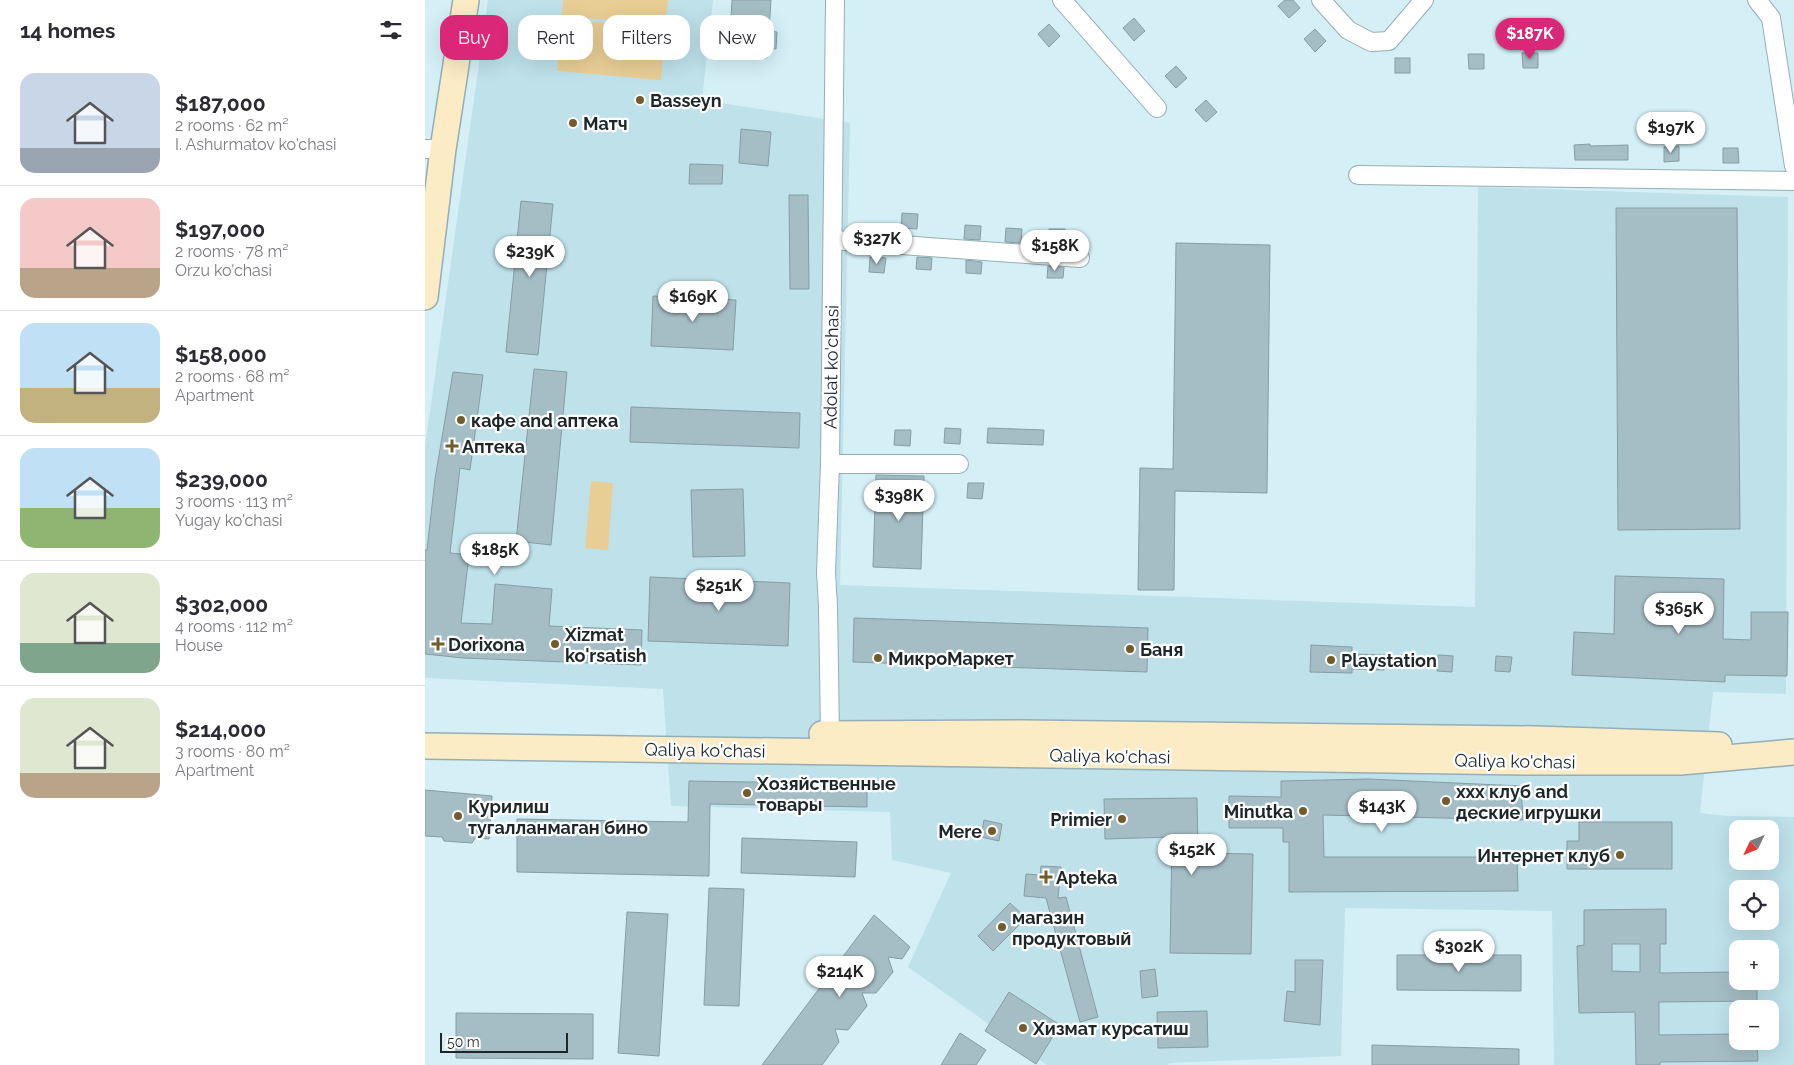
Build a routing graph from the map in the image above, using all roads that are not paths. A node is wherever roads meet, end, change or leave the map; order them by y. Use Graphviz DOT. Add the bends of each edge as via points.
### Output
graph roads {
  1 [pos="466,0"];
  2 [pos="835,0"];
  3 [pos="1062,0"];
  4 [pos="1321,0"];
  5 [pos="1424,0"];
  6 [pos="1757,0"];
  7 [pos="1157,108"];
  8 [pos="434,149"];
  9 [pos="1794,166"];
  10 [pos="1358,175"];
  11 [pos="1794,181"];
  12 [pos="833,240"];
  13 [pos="1080,258"];
  14 [pos="425,297"];
  15 [pos="830,464"];
  16 [pos="959,464"];
  17 [pos="425,732"];
  18 [pos="830,734"];
  19 [pos="425,746"];
  1 -- 8 [label="main road"];
  2 -- 12 [label="street, Adolat ko'chasi"];
  3 -- 7 [label="street"];
  4 -- 5 [label="street" via="1348,30 1371,42 1389,41"];
  6 -- 9 [label="street" via="1771,18"];
  8 -- 14 [label="main road"];
  10 -- 11 [label="street"];
  12 -- 13 [label="street"];
  12 -- 15 [label="street, Adolat ko'chasi"];
  15 -- 16 [label="street"];
  15 -- 18 [label="street, Adolat ko'chasi" via="826,573"];
  17 -- 18 [label="main road, Qaliya ko'chasi"];
  18 -- 19 [label="main road, Qaliya ko'chasi" via="1535,739 1708,744 1794,752 1680,762 1532,762"];
}
